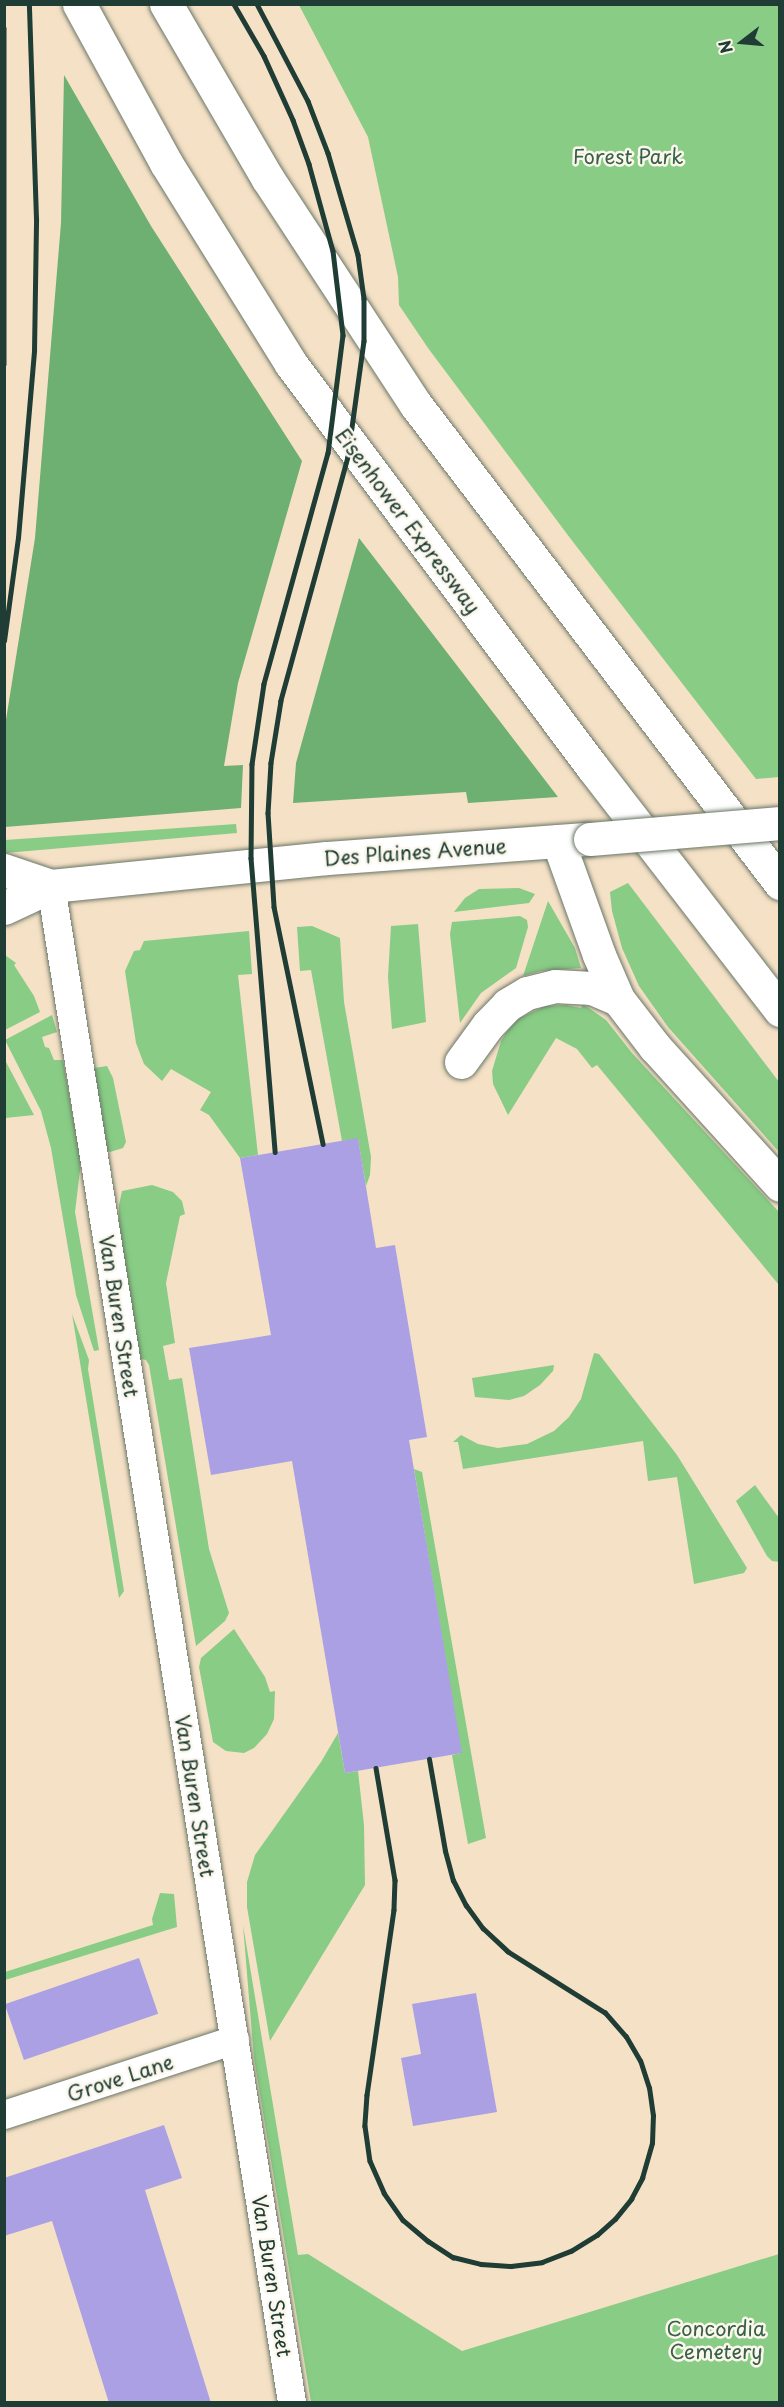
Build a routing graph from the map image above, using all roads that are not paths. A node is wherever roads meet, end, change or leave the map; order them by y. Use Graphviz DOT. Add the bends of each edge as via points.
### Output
graph roads {
  1 [pos="79,4"];
  2 [pos="166,4"];
  3 [pos="780,823"];
  4 [pos="558,841"];
  5 [pos="4,870"];
  6 [pos="780,882"];
  7 [pos="51,886"];
  8 [pos="4,908"];
  9 [pos="618,999"];
  10 [pos="780,1010"];
  11 [pos="461,1062"];
  12 [pos="780,1185"];
  13 [pos="235,2040"];
  14 [pos="4,2115"];
  15 [pos="292,2403"];
  1 -- 10 [label="main road, Eisenhower Expressway" via="166,163 291,364 593,768"];
  2 -- 6 [label="main road" via="268,179 416,405"];
  3 -- 4 [label="main road, Des Plaines Avenue, bridge"];
  4 -- 7 [label="main road, Des Plaines Avenue" via="327,858"];
  4 -- 9 [label="main road"];
  5 -- 7 [label="main road, Des Plaines Avenue"];
  7 -- 8 [label="main road, Des Plaines Avenue"];
  7 -- 13 [label="street, Van Buren Street"];
  9 -- 11 [label="main road" via="592,988 555,986 527,993 494,1018"];
  9 -- 12 [label="main road" via="655,1047"];
  13 -- 14 [label="street, Grove Lane"];
  13 -- 15 [label="street, Van Buren Street"];
}
